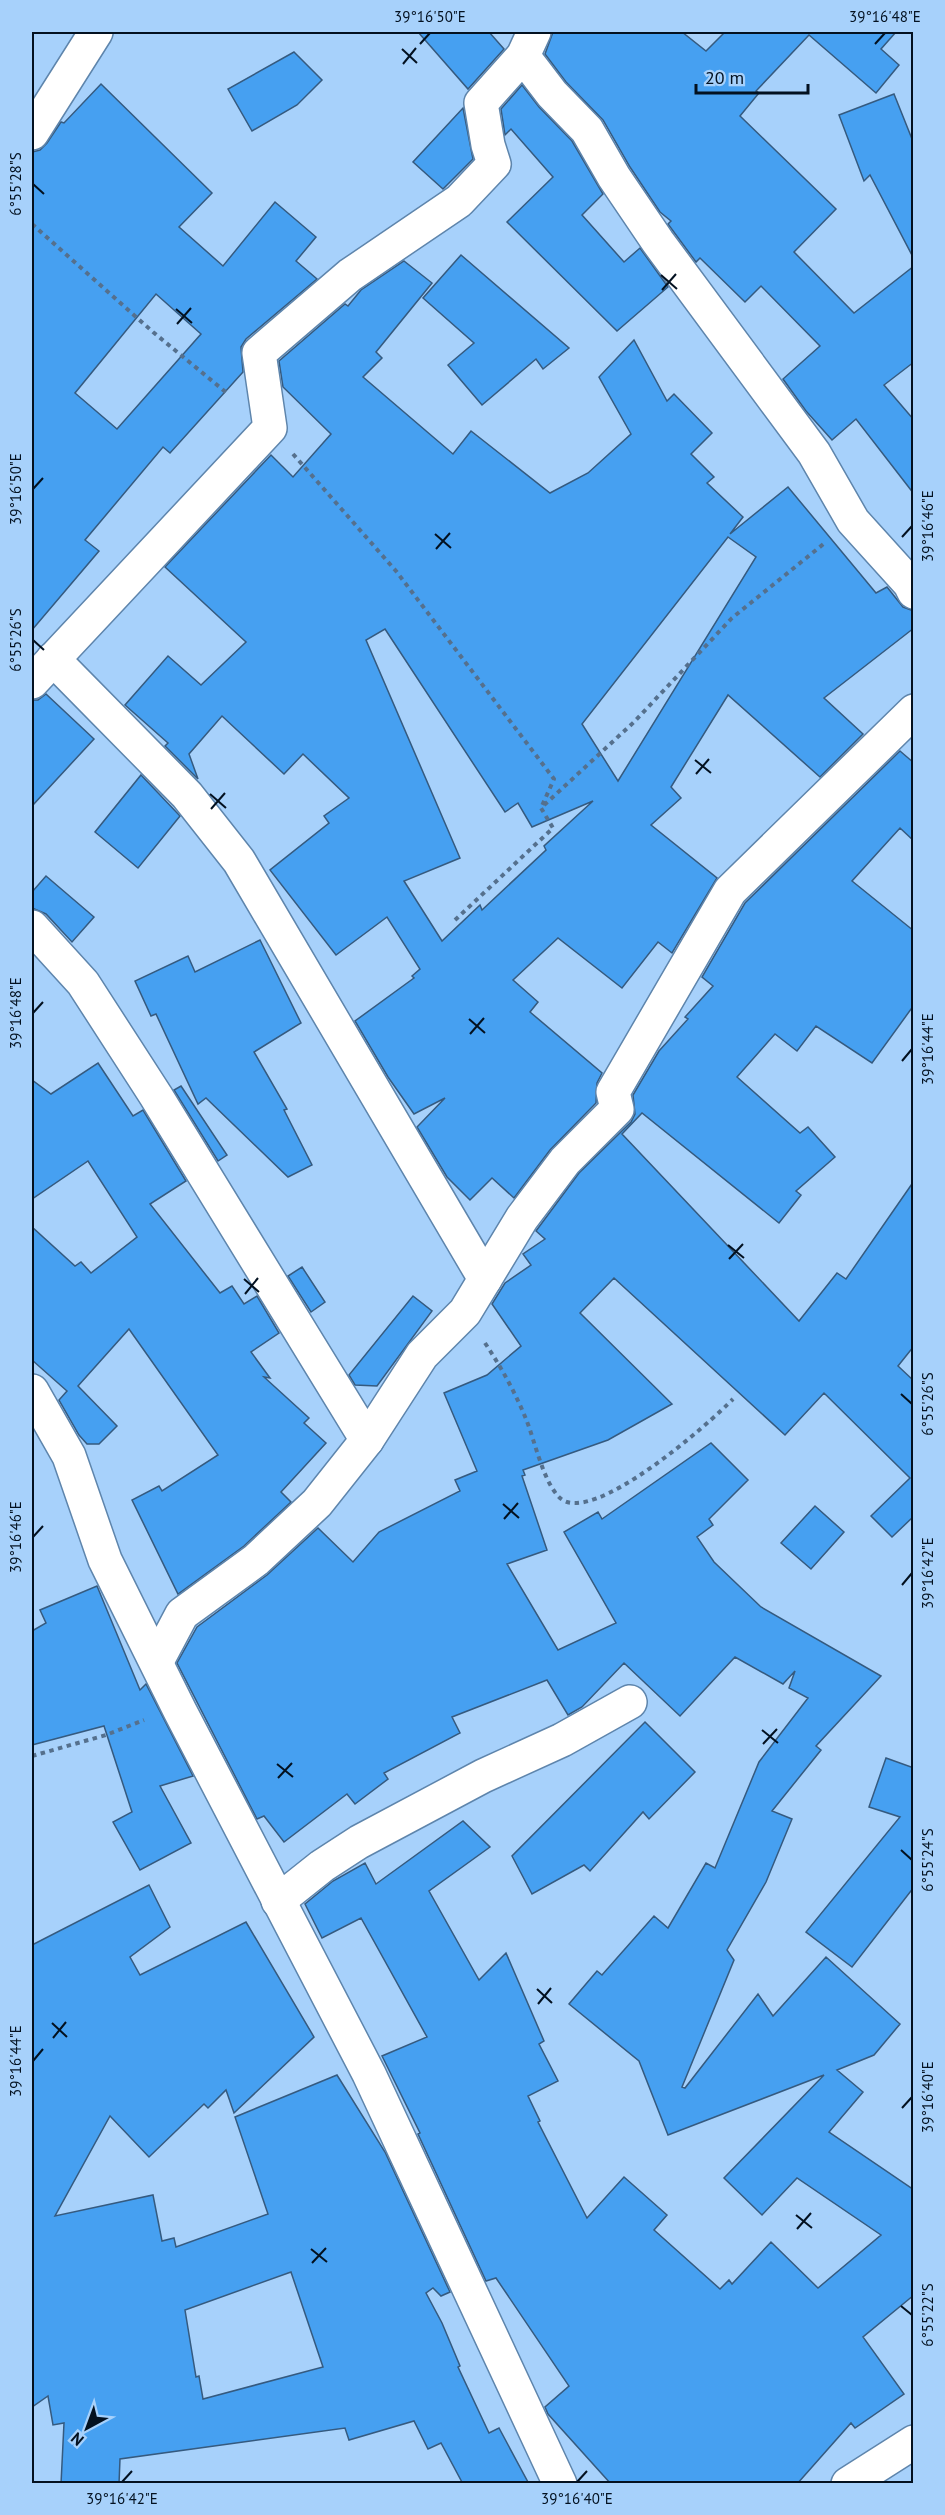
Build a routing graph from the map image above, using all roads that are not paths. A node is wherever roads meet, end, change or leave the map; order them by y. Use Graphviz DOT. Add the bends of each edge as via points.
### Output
graph roads {
  1 [pos="96,32"];
  2 [pos="529,44"];
  3 [pos="32,133"];
  4 [pos="914,592"];
  5 [pos="42,670"];
  6 [pos="914,711"];
  7 [pos="32,927"];
  8 [pos="485,1279"];
  9 [pos="32,1391"];
  10 [pos="368,1440"];
  11 [pos="157,1661"];
  12 [pos="630,1702"];
  13 [pos="279,1901"];
  14 [pos="914,2442"];
  15 [pos="560,2484"];
  16 [pos="848,2484"];
  1 -- 3 [label="street"];
  2 -- 4 [label="street" via="552,94 587,130 658,243 814,453 853,521"];
  2 -- 5 [label="street" via="481,103 494,164 459,201 350,275 259,352 270,428"];
  5 -- 8 [label="street" via="187,795 239,861"];
  6 -- 8 [label="street" via="730,891 613,1092 617,1109 565,1161 522,1218"];
  7 -- 10 [label="street" via="83,983"];
  8 -- 10 [label="street" via="465,1312 422,1355"];
  9 -- 11 [label="street" via="69,1456 105,1560"];
  10 -- 11 [label="street" via="318,1503 256,1560 182,1614"];
  11 -- 13 [label="street"];
  12 -- 13 [label="street" via="369,1836 322,1866"];
  13 -- 15 [label="street" via="369,2074"];
  14 -- 16 [label="street"];
}
